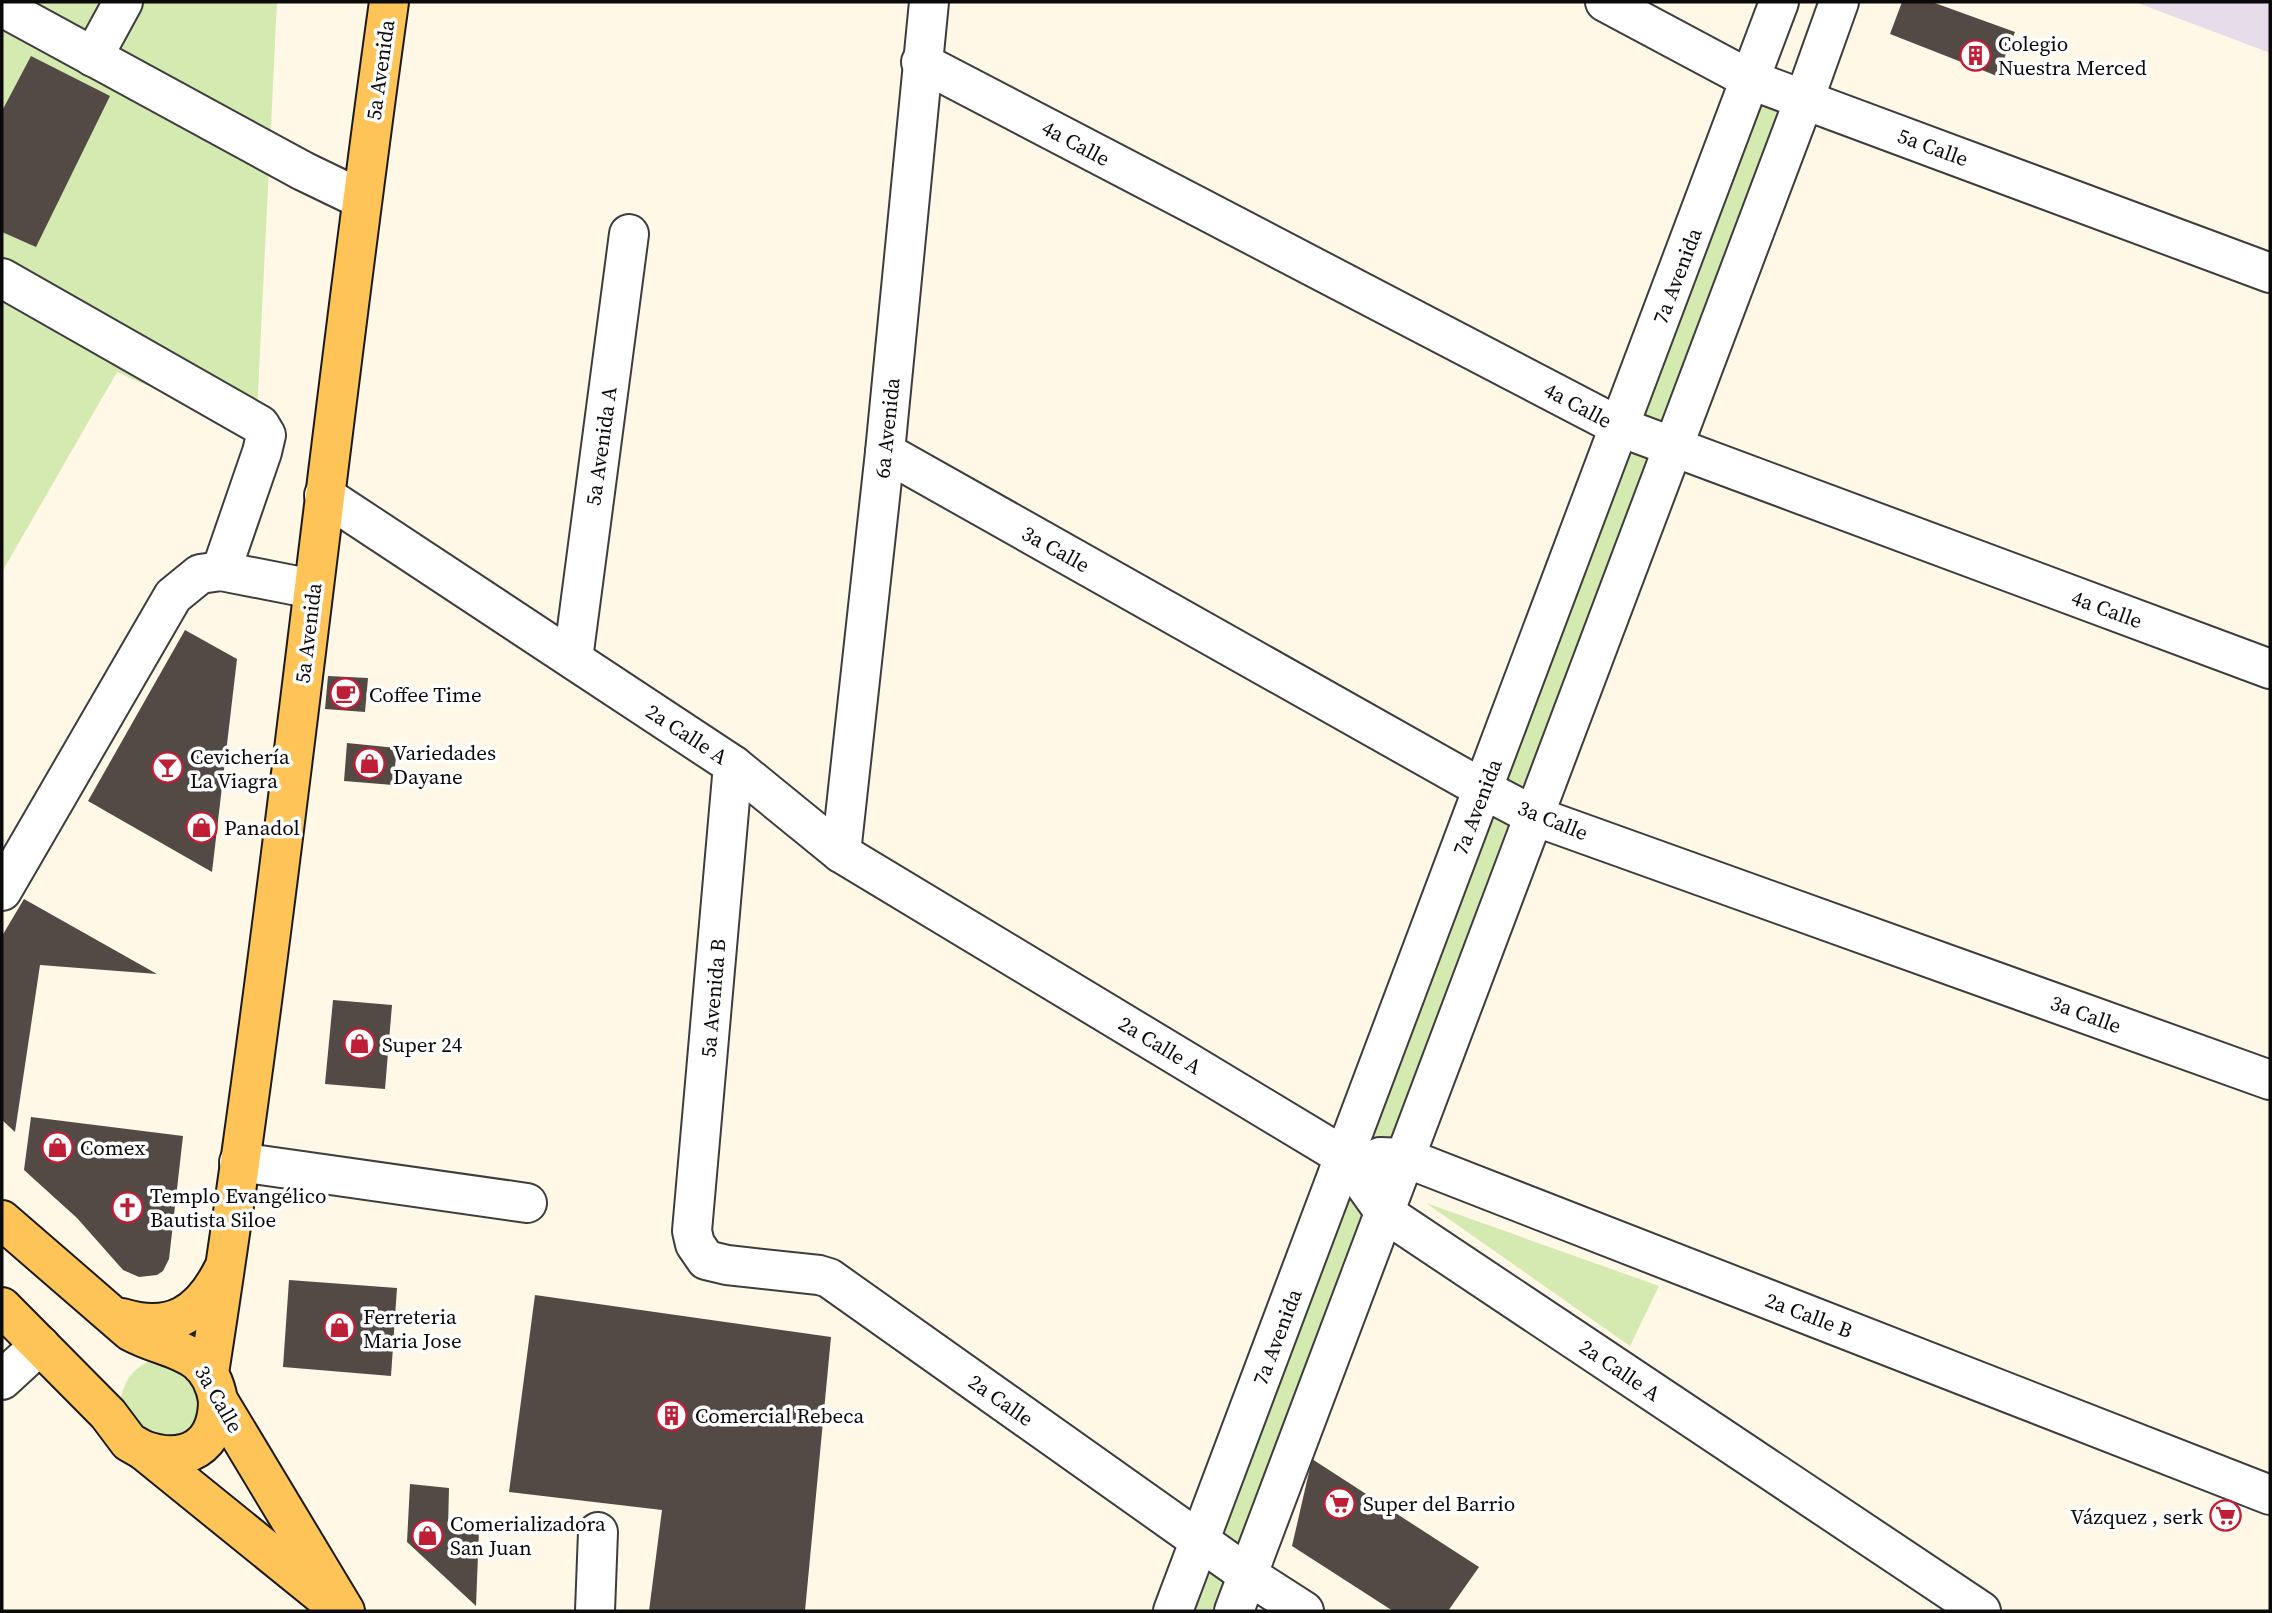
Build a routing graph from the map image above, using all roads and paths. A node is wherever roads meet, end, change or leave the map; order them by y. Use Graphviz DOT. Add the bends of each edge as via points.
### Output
graph roads {
  1 [pos="123,2"];
  2 [pos="389,2"];
  3 [pos="929,2"];
  4 [pos="1605,2"];
  5 [pos="1779,2"];
  6 [pos="1839,2"];
  7 [pos="2,7"];
  8 [pos="93,57"];
  9 [pos="921,62"];
  10 [pos="1751,79"];
  11 [pos="1804,100"];
  12 [pos="361,199"];
  13 [pos="629,234"];
  14 [pos="2270,273"];
  15 [pos="2,278"];
  16 [pos="1620,426"];
  17 [pos="1673,448"];
  18 [pos="885,452"];
  19 [pos="324,495"];
  20 [pos="221,571"];
  21 [pos="313,589"];
  22 [pos="573,659"];
  23 [pos="2270,669"];
  24 [pos="733,765"];
  25 [pos="1483,789"];
  26 [pos="1534,816"];
  27 [pos="841,853"];
  28 [pos="2,891"];
  29 [pos="2270,1080"];
  30 [pos="1345,1157"];
  31 [pos="1406,1157"];
  32 [pos="239,1162"];
  33 [pos="527,1203"];
  34 [pos="1385,1213"];
  35 [pos="2,1220"];
  36 [pos="692,1231"];
  37 [pos="226,1264"];
  38 [pos="2,1307"];
  39 [pos="104,1310"];
  40 [pos="40,1345"];
  41 [pos="2,1380"];
  42 [pos="213,1386"];
  43 [pos="143,1450"];
  44 [pos="2270,1495"];
  45 [pos="598,1532"];
  46 [pos="1200,1540"];
  47 [pos="1248,1575"];
  48 [pos="343,1611"];
  49 [pos="595,1611"];
  50 [pos="1173,1611"];
  51 [pos="1234,1611"];
  52 [pos="1304,1611"];
  53 [pos="1981,1611"];
  1 -- 8 [label="street"];
  2 -- 12 [label="main road, 5a Avenida"];
  3 -- 9 [label="street, 6a Avenida"];
  4 -- 10 [label="street, 5a Calle"];
  5 -- 10 [label="street, 7a Avenida"];
  6 -- 11 [label="street"];
  7 -- 8 [label="street"];
  8 -- 12 [label="street"];
  9 -- 16 [label="street, 4a Calle"];
  9 -- 18 [label="street, 6a Avenida"];
  10 -- 11 [label="street, 5a Calle"];
  10 -- 16 [label="street, 7a Avenida"];
  11 -- 14 [label="street, 5a Calle"];
  11 -- 17 [label="street"];
  12 -- 19 [label="main road, 5a Avenida"];
  13 -- 22 [label="street, 5a Avenida A"];
  15 -- 20 [label="street" via="260,425 266,435 262,452"];
  16 -- 17 [label="street, 4a Calle"];
  16 -- 25 [label="street, 7a Avenida"];
  17 -- 23 [label="street, 4a Calle"];
  17 -- 26 [label="street"];
  18 -- 25 [label="street, 3a Calle"];
  18 -- 27 [label="street, 6a Avenida"];
  19 -- 21 [label="main road, 5a Avenida"];
  19 -- 22 [label="street, 2a Calle A"];
  20 -- 21 [label="street"];
  20 -- 28 [label="street" via="200,573 173,596"];
  21 -- 32 [label="main road, 5a Avenida"];
  22 -- 24 [label="street, 2a Calle A"];
  24 -- 27 [label="street, 2a Calle A"];
  24 -- 36 [label="street, 5a Avenida B"];
  25 -- 26 [label="street, 3a Calle"];
  25 -- 30 [label="street, 7a Avenida"];
  26 -- 29 [label="street, 3a Calle"];
  26 -- 31 [label="street"];
  27 -- 30 [label="street, 2a Calle A"];
  30 -- 31 [label="street, 2a Calle B"];
  30 -- 34 [label="street, 2a Calle A"];
  30 -- 46 [label="street, 7a Avenida"];
  31 -- 34 [label="street"];
  31 -- 44 [label="street, 2a Calle B"];
  32 -- 33 [label="street"];
  32 -- 37 [label="main road, 5a Avenida"];
  34 -- 47 [label="street"];
  34 -- 53 [label="street, 2a Calle A"];
  35 -- 39 [label="main road, 3a Calle"];
  36 -- 46 [label="street, 2a Calle" via="706,1260 829,1278"];
  37 -- 39 [label="main road, 5a Avenida" via="202,1301 183,1317 148,1323"];
  37 -- 42 [label="main road, 5a Avenida"];
  38 -- 40 [label="main road, 3a Calle"];
  39 -- 42 [label="main road, 3a Calle" via="149,1341 194,1357"];
  40 -- 41 [label="street"];
  40 -- 43 [label="main road, 3a Calle" via="108,1414 128,1442"];
  42 -- 43 [label="main road, 5a Avenida" via="218,1413 212,1432 196,1449 176,1456"];
  42 -- 48 [label="main road, 3a Calle"];
  43 -- 48 [label="main road, 3a Calle"];
  45 -- 49 [label="street"];
  46 -- 47 [label="street, 2a Calle"];
  46 -- 50 [label="street, 7a Avenida"];
  47 -- 51 [label="street"];
  47 -- 52 [label="street, 2a Calle"];
}
